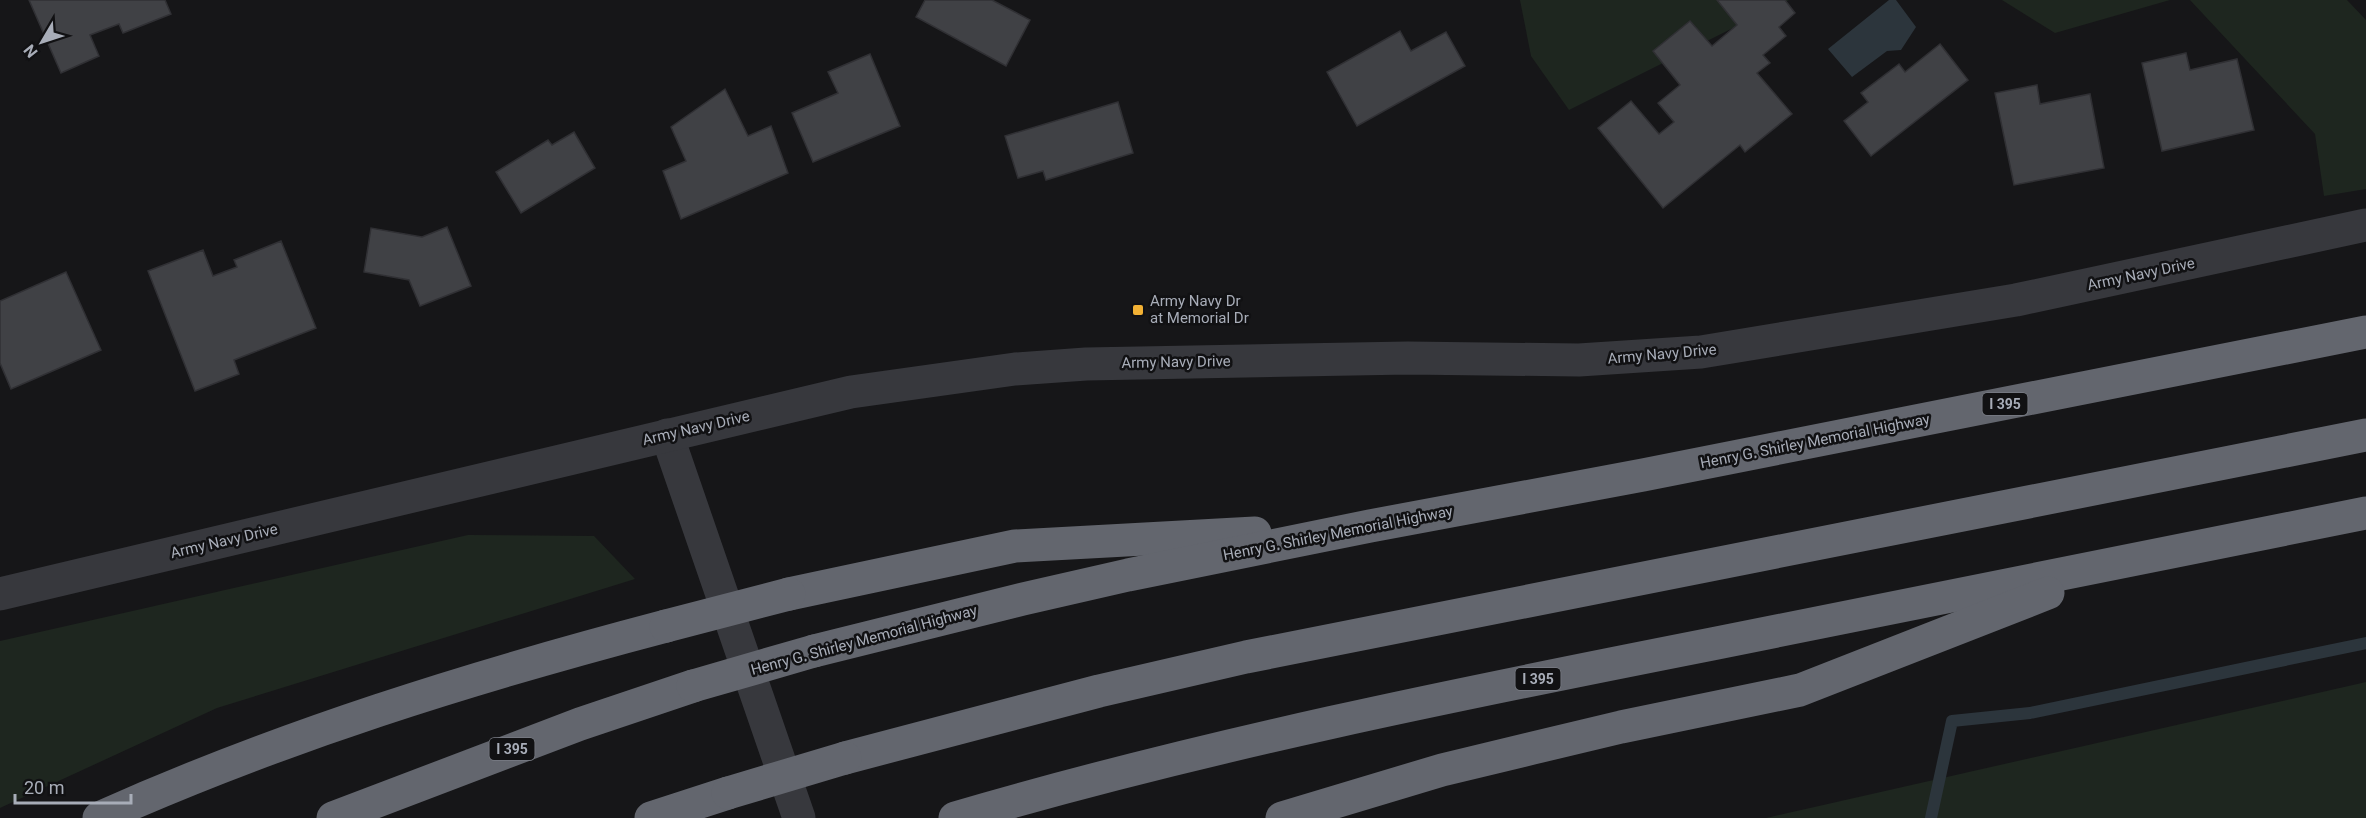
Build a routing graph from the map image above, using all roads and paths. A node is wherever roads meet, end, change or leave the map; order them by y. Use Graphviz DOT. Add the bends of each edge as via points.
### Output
graph roads {
  1 [pos="2366,225"];
  2 [pos="2366,332"];
  3 [pos="667,435"];
  4 [pos="2366,435"];
  5 [pos="2366,513"];
  6 [pos="1370,526"];
  7 [pos="2125,563"];
  8 [pos="0,594"];
  9 [pos="99,818"];
  10 [pos="333,818"];
  11 [pos="651,818"];
  12 [pos="799,818"];
  13 [pos="956,818"];
  14 [pos="1282,818"];
  1 -- 3 [label="street, Army Navy Drive" via="2016,300 1701,352 1578,360 1408,358 1086,364 1015,369 851,392"];
  2 -- 6 [label="highway, Henry G. Shirley Memorial Highway / I 395"];
  3 -- 8 [label="street, Army Navy Drive"];
  3 -- 12 [label="street"];
  4 -- 11 [label="highway, bridge" via="1269,652 1087,694 845,758"];
  5 -- 7 [label="highway, I 395"];
  6 -- 9 [label="highway, bridge" via="1015,546 789,594 488,675 370,712 193,778"];
  6 -- 10 [label="highway, Henry G. Shirley Memorial Highway / I 395, bridge" via="1035,596 814,651 559,731"];
  7 -- 13 [label="highway, I 395" via="1293,730 1154,763"];
  7 -- 14 [label="highway" via="1800,690 1442,770"];
}
